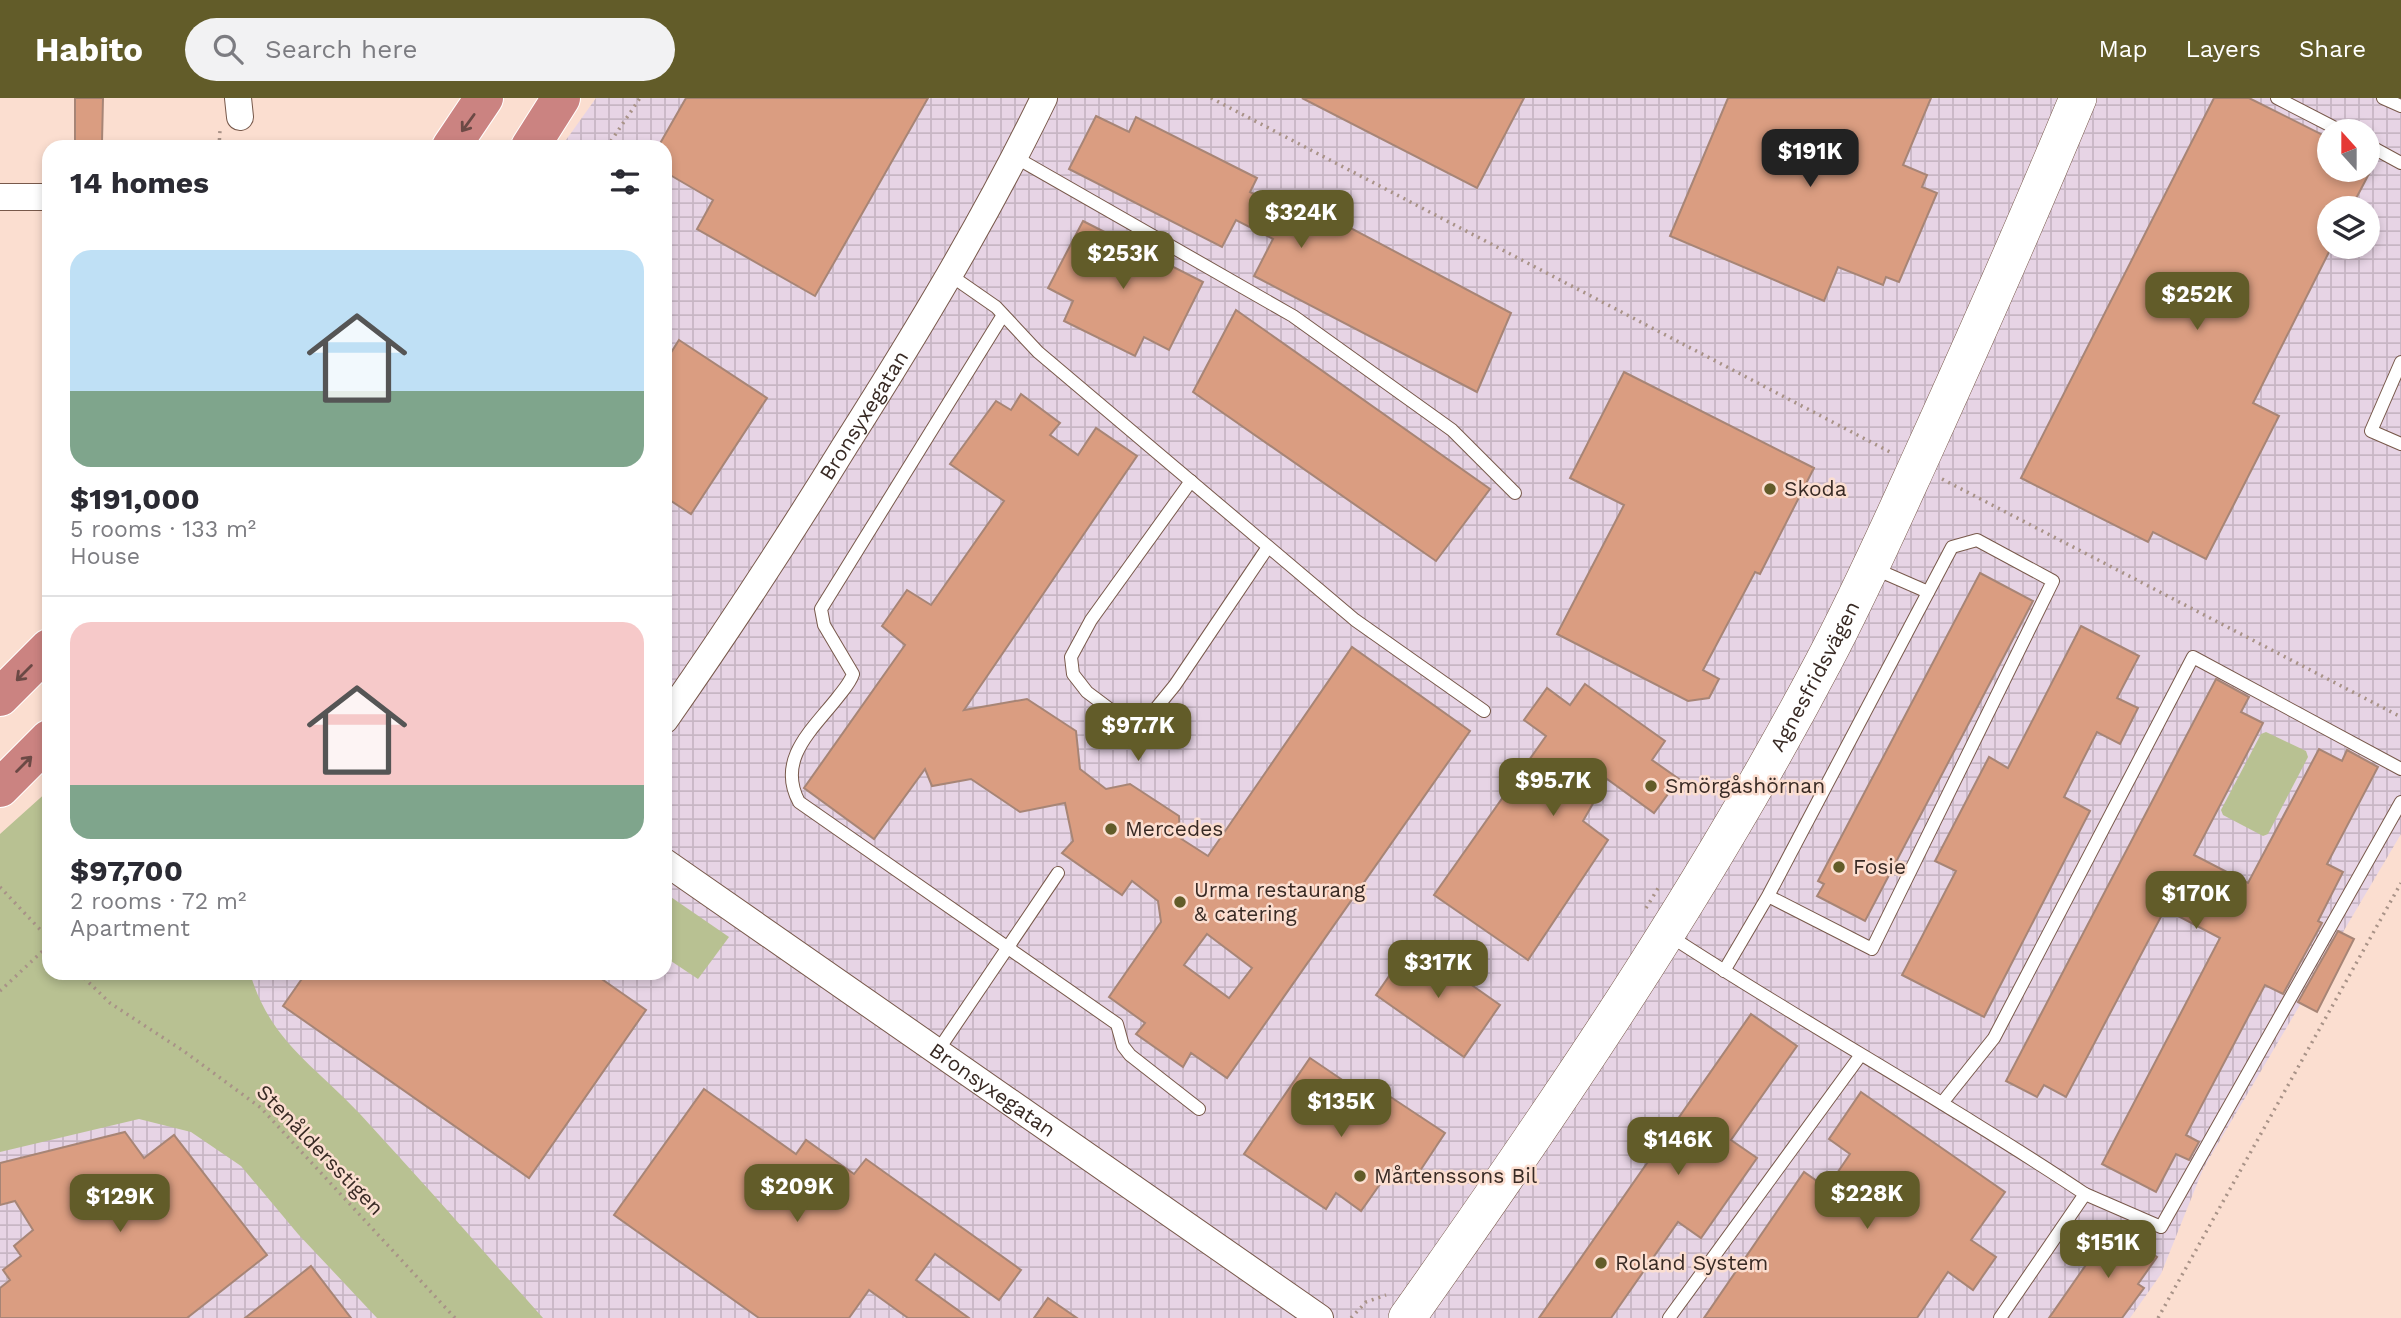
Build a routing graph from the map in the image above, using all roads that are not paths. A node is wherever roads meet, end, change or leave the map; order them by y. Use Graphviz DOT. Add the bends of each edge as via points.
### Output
graph roads {
  1 [pos="484,98"];
  2 [pos="561,98"];
  3 [pos="1044,98"];
  4 [pos="2078,98"];
  5 [pos="2277,98"];
  6 [pos="2383,98"];
  7 [pos="2401,106"];
  8 [pos="2318,119"];
  9 [pos="456,140"];
  10 [pos="534,140"];
  11 [pos="2380,152"];
  12 [pos="1015,157"];
  13 [pos="2401,163"];
  14 [pos="0,197"];
  15 [pos="42,197"];
  16 [pos="950,275"];
  17 [pos="1003,315"];
  18 [pos="2401,362"];
  19 [pos="2401,444"];
  20 [pos="1191,481"];
  21 [pos="1516,493"];
  22 [pos="1268,547"];
  23 [pos="1871,567"];
  24 [pos="1928,592"];
  25 [pos="42,656"];
  26 [pos="0,697"];
  27 [pos="672,710"];
  28 [pos="1484,711"];
  29 [pos="42,746"];
  30 [pos="2401,769"];
  31 [pos="0,788"];
  32 [pos="2401,802"];
  33 [pos="672,867"];
  34 [pos="1058,873"];
  35 [pos="1768,897"];
  36 [pos="1654,924"];
  37 [pos="1007,949"];
  38 [pos="1724,971"];
  39 [pos="937,1053"];
  40 [pos="1860,1056"];
  41 [pos="1942,1103"];
  42 [pos="1199,1109"];
  43 [pos="2085,1194"];
  44 [pos="1399,1304"];
  45 [pos="1320,1318"];
  46 [pos="1668,1318"];
  47 [pos="2000,1318"];
  1 -- 9 [label="highway, one-way"];
  2 -- 10 [label="highway"];
  3 -- 12 [label="street, Bronsyxegatan"];
  4 -- 23 [label="main road, Agnesfridsvägen" via="1998,292"];
  5 -- 8 [label="lane"];
  6 -- 7 [label="lane"];
  11 -- 13 [label="lane"];
  12 -- 16 [label="street, Bronsyxegatan"];
  12 -- 21 [label="lane" via="1293,316 1452,430"];
  14 -- 15 [label="street"];
  16 -- 17 [label="lane"];
  16 -- 27 [label="street, Bronsyxegatan" via="740,613"];
  17 -- 20 [label="lane" via="1038,352"];
  17 -- 37 [label="lane" via="828,594 821,609 824,625 853,674 798,748 790,769 791,788 799,802"];
  18 -- 19 [label="lane" via="2371,431"];
  20 -- 22 [label="lane"];
  20 -- 22 [label="lane" via="1098,610 1071,657 1073,674 1087,692 1115,713 1135,719 1153,712"];
  22 -- 28 [label="lane" via="1355,620"];
  23 -- 24 [label="lane"];
  23 -- 36 [label="main road, Agnesfridsvägen" via="1816,677 1724,841"];
  24 -- 35 [label="lane"];
  24 -- 35 [label="lane" via="1952,547 1977,540 2053,580 1872,949"];
  25 -- 26 [label="highway, one-way"];
  31 -- 29 [label="highway, one-way"];
  30 -- 41 [label="lane" via="2193,657 1994,1038"];
  32 -- 43 [label="lane" via="2161,1227"];
  33 -- 39 [label="street, Bronsyxegatan"];
  34 -- 37 [label="lane"];
  35 -- 38 [label="lane"];
  36 -- 38 [label="lane"];
  36 -- 44 [label="main road, Agnesfridsvägen" via="1529,1144"];
  37 -- 39 [label="lane"];
  37 -- 42 [label="lane" via="1118,1024 1130,1055"];
  38 -- 40 [label="lane"];
  39 -- 45 [label="street, Bronsyxegatan"];
  40 -- 41 [label="lane"];
  40 -- 46 [label="lane"];
  41 -- 43 [label="lane"];
  43 -- 47 [label="lane"];
}
